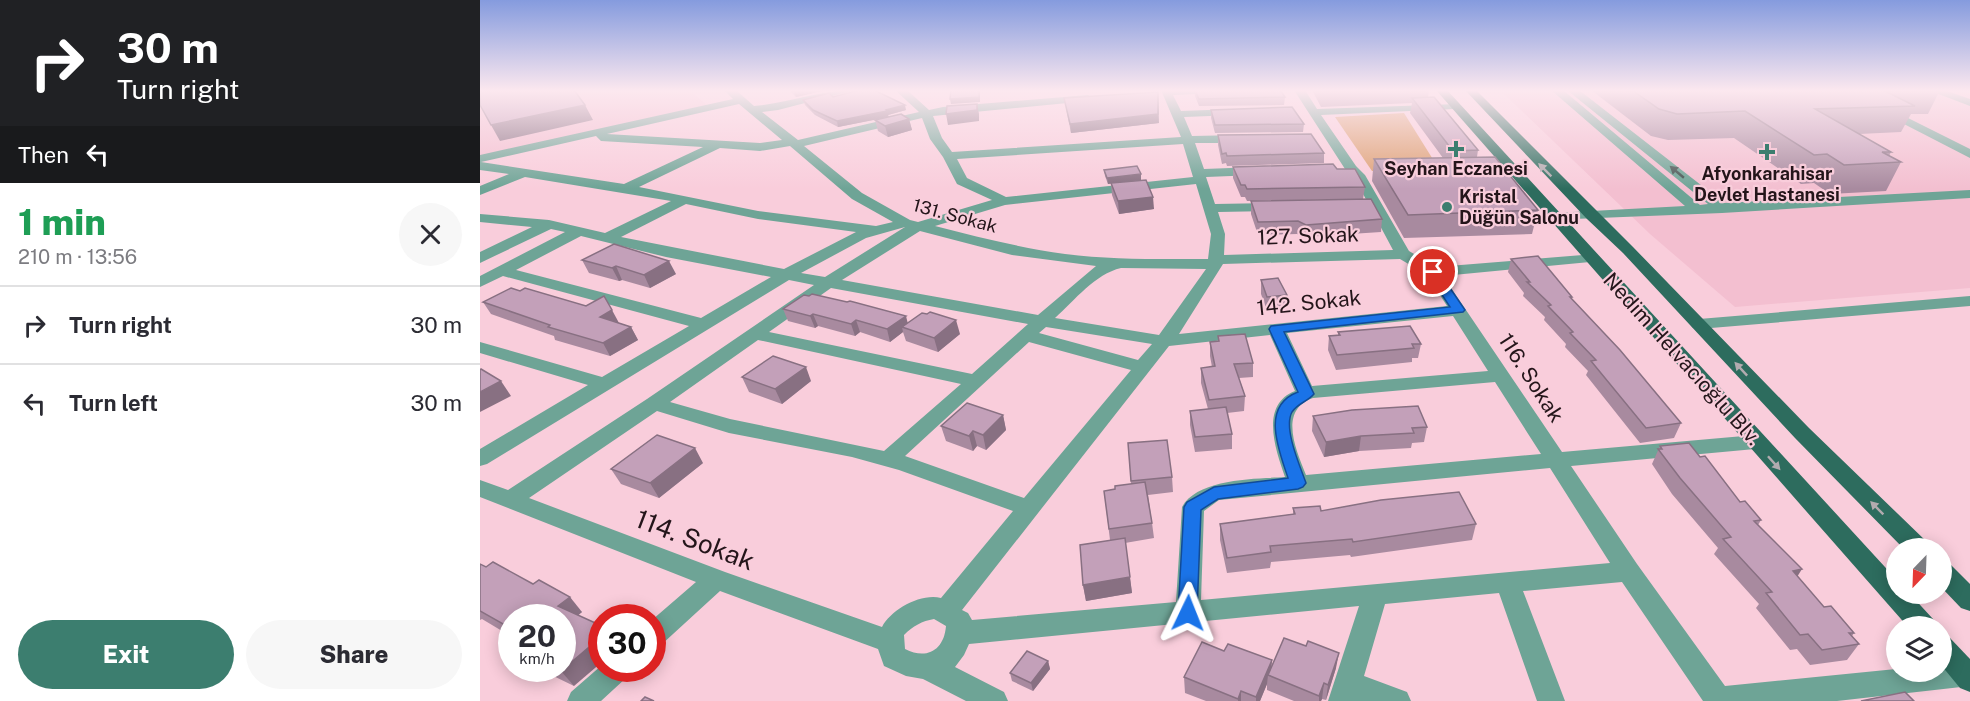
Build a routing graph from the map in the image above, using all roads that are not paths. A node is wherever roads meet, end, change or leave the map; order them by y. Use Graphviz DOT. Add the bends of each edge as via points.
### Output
graph roads {
  1 [pos="648,123"];
  2 [pos="770,123"];
  3 [pos="884,123"];
  4 [pos="930,123"];
  5 [pos="1181,123"];
  6 [pos="1316,123"];
  7 [pos="1468,123"];
  8 [pos="1501,123"];
  9 [pos="1595,123"];
  10 [pos="1615,123"];
  11 [pos="1908,123"];
  12 [pos="577,136"];
  13 [pos="1259,139"];
  14 [pos="1188,140"];
  15 [pos="795,143"];
  16 [pos="718,145"];
  17 [pos="1970,154"];
  18 [pos="949,156"];
  19 [pos="480,159"];
  20 [pos="480,166"];
  21 [pos="1269,171"];
  22 [pos="525,172"];
  23 [pos="1200,176"];
  24 [pos="626,188"];
  25 [pos="480,191"];
  26 [pos="1970,194"];
  27 [pos="686,199"];
  28 [pos="1004,201"];
  29 [pos="1718,206"];
  30 [pos="1293,207"];
  31 [pos="1695,207"];
  32 [pos="1210,208"];
  33 [pos="1588,213"];
  34 [pos="1551,214"];
  35 [pos="480,218"];
  36 [pos="549,224"];
  37 [pos="911,225"];
  38 [pos="875,230"];
  39 [pos="579,231"];
  40 [pos="607,238"];
  41 [pos="1402,254"];
  42 [pos="1590,257"];
  43 [pos="480,258"];
  44 [pos="1215,262"];
  45 [pos="1121,263"];
  46 [pos="502,271"];
  47 [pos="1433,272"];
  48 [pos="787,274"];
  49 [pos="480,282"];
  50 [pos="830,282"];
  51 [pos="1970,301"];
  52 [pos="1458,310"];
  53 [pos="1044,321"];
  54 [pos="704,324"];
  55 [pos="1699,324"];
  56 [pos="1276,329"];
  57 [pos="754,334"];
  58 [pos="1028,336"];
  59 [pos="1164,341"];
  60 [pos="480,347"];
  61 [pos="1142,367"];
  62 [pos="1501,376"];
  63 [pos="977,381"];
  64 [pos="604,384"];
  65 [pos="1306,394"];
  66 [pos="654,404"];
  67 [pos="1755,442"];
  68 [pos="480,459"];
  69 [pos="889,459"];
  70 [pos="1555,459"];
  71 [pos="1298,483"];
  72 [pos="480,488"];
  73 [pos="510,500"];
  74 [pos="1028,508"];
  75 [pos="1907,538"];
  76 [pos="1628,571"];
  77 [pos="716,579"];
  78 [pos="1507,581"];
  79 [pos="1952,582"];
  80 [pos="1376,594"];
  81 [pos="1970,600"];
  82 [pos="945,612"];
  83 [pos="1188,613"];
  84 [pos="1914,616"];
  85 [pos="666,624"];
  86 [pos="960,633"];
  87 [pos="890,642"];
  88 [pos="1952,659"];
  89 [pos="925,666"];
  90 [pos="1968,677"];
  91 [pos="602,682"];
  92 [pos="1345,693"];
  93 [pos="581,701"];
  94 [pos="994,701"];
  95 [pos="1397,701"];
  96 [pos="1551,701"];
  97 [pos="1718,701"];
  1 -- 12 [label="street"];
  2 -- 15 [label="street, 131. Sokak"];
  3 -- 15 [label="street"];
  4 -- 18 [label="street" via="936,140"];
  5 -- 14 [label="street"];
  6 -- 41 [label="street" via="1355,172 1371,206"];
  7 -- 34 [label="main road, Nedim Helvacıoğlu Blv." via="1508,172"];
  33 -- 8 [label="main road, Nedim Helvacıoğlu Blv., one-way"];
  9 -- 31 [label="street"];
  29 -- 10 [label="street, one-way"];
  11 -- 17 [label="street"];
  12 -- 16 [label="street"];
  12 -- 19 [label="street"];
  13 -- 14 [label="street"];
  14 -- 18 [label="street"];
  14 -- 23 [label="street"];
  15 -- 16 [label="street" via="760,147"];
  15 -- 37 [label="street, 131. Sokak" via="857,196"];
  16 -- 24 [label="street"];
  18 -- 28 [label="street" via="962,181"];
  20 -- 22 [label="street"];
  21 -- 23 [label="street"];
  22 -- 24 [label="street"];
  22 -- 25 [label="street"];
  23 -- 28 [label="street"];
  23 -- 32 [label="street"];
  24 -- 27 [label="street"];
  26 -- 29 [label="street"];
  27 -- 38 [label="street" via="758,215"];
  27 -- 40 [label="street"];
  28 -- 37 [label="street"];
  29 -- 31 [label="street"];
  30 -- 32 [label="street"];
  31 -- 33 [label="street"];
  32 -- 44 [label="street" via="1218,234"];
  33 -- 34 [label="street"];
  33 -- 55 [label="main road, Nedim Helvacıoğlu Blv."];
  34 -- 42 [label="main road, Nedim Helvacıoğlu Blv."];
  35 -- 36 [label="street, 142. Sokak"];
  36 -- 39 [label="street, 142. Sokak"];
  36 -- 43 [label="street"];
  37 -- 38 [label="street"];
  37 -- 45 [label="street, 131. Sokak" via="1012,250"];
  37 -- 50 [label="street"];
  38 -- 48 [label="street"];
  39 -- 40 [label="street, 142. Sokak"];
  39 -- 46 [label="street"];
  40 -- 48 [label="street, 142. Sokak"];
  41 -- 44 [label="street, 127. Sokak"];
  41 -- 47 [label="street, 116. Sokak"];
  42 -- 47 [label="street"];
  42 -- 67 [label="main road, Nedim Helvacıoğlu Blv."];
  44 -- 45 [label="street, 131. Sokak"];
  44 -- 59 [label="street"];
  45 -- 53 [label="street" via="1094,273"];
  46 -- 49 [label="street"];
  46 -- 54 [label="street"];
  47 -- 52 [label="street, 116. Sokak"];
  48 -- 50 [label="street, 142. Sokak"];
  48 -- 54 [label="street"];
  50 -- 53 [label="street, 142. Sokak"];
  50 -- 57 [label="street"];
  51 -- 55 [label="street"];
  52 -- 56 [label="street, 142. Sokak"];
  52 -- 62 [label="street, 116. Sokak"];
  53 -- 58 [label="street"];
  53 -- 59 [label="street, 142. Sokak"];
  54 -- 64 [label="street"];
  75 -- 55 [label="main road, Nedim Helvacıoğlu Blv., one-way"];
  56 -- 59 [label="street, 142. Sokak"];
  56 -- 65 [label="street"];
  57 -- 63 [label="street"];
  57 -- 66 [label="street"];
  58 -- 61 [label="street"];
  58 -- 63 [label="street"];
  59 -- 61 [label="street"];
  60 -- 64 [label="street"];
  61 -- 74 [label="street"];
  62 -- 65 [label="street"];
  62 -- 70 [label="street, 116. Sokak"];
  63 -- 69 [label="street"];
  64 -- 68 [label="street"];
  65 -- 71 [label="street" via="1295,398 1283,414 1282,435"];
  66 -- 69 [label="street" via="729,426"];
  66 -- 73 [label="street"];
  67 -- 70 [label="street"];
  67 -- 84 [label="main road, Nedim Helvacıoğlu Blv., one-way"];
  69 -- 74 [label="street"];
  70 -- 71 [label="street"];
  70 -- 76 [label="street, 116. Sokak"];
  71 -- 83 [label="street" via="1214,493 1193,507"];
  72 -- 73 [label="street, 114. Sokak"];
  73 -- 77 [label="street, 114. Sokak"];
  74 -- 82 [label="street"];
  76 -- 78 [label="street"];
  76 -- 97 [label="street, 116. Sokak"];
  77 -- 85 [label="street"];
  77 -- 87 [label="street, 114. Sokak"];
  78 -- 80 [label="street"];
  78 -- 96 [label="street"];
  79 -- 81 [label="main road"];
  80 -- 83 [label="street"];
  80 -- 92 [label="street"];
  82 -- 86 [label="street" via="959,621"];
  82 -- 87 [label="street" via="937,608 908,615"];
  83 -- 86 [label="street"];
  86 -- 89 [label="street" via="950,654 939,664"];
  87 -- 89 [label="street" via="894,657 907,666"];
  88 -- 90 [label="main road"];
  89 -- 94 [label="street"];
  90 -- 97 [label="street"];
  91 -- 93 [label="street"];
  92 -- 95 [label="street"];
}
